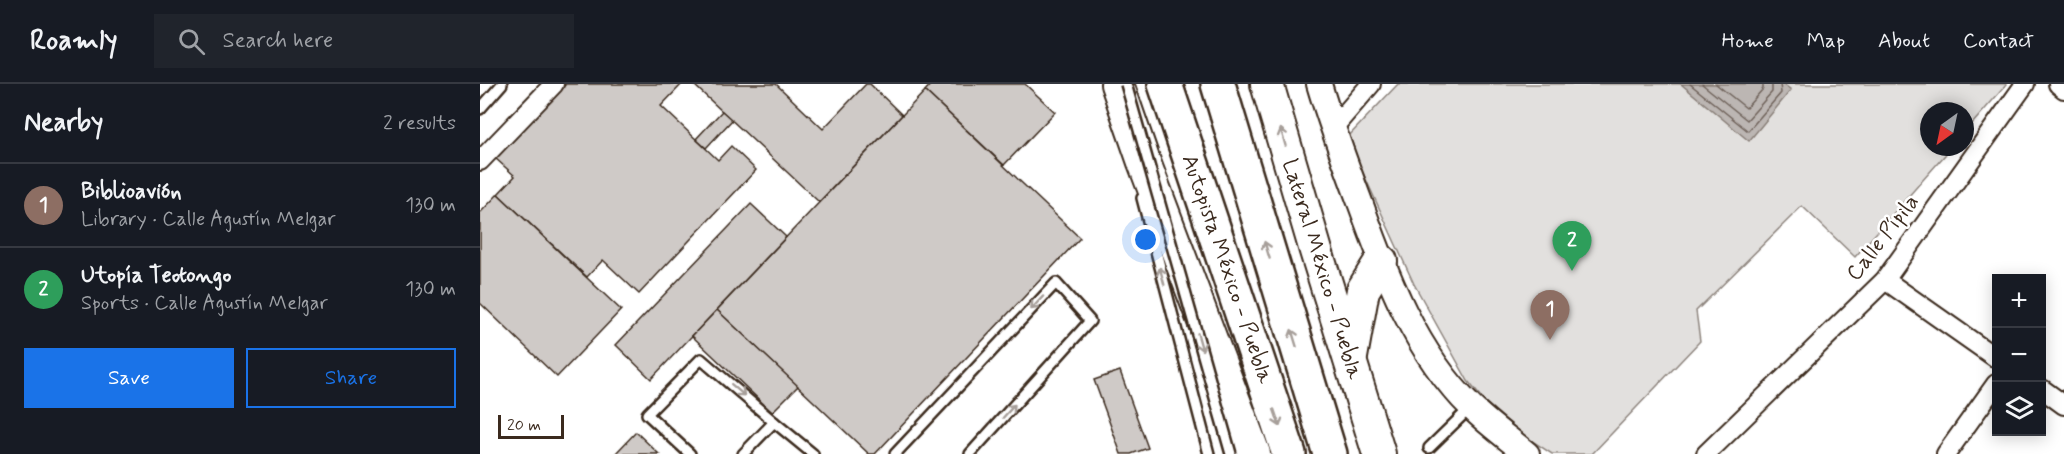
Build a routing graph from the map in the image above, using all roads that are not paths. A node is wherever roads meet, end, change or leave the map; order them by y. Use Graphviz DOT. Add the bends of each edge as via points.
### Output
graph roads {
  1 [pos="502,84"];
  2 [pos="554,84"];
  3 [pos="1111,84"];
  4 [pos="1117,84"];
  5 [pos="1126,84"];
  6 [pos="1165,84"];
  7 [pos="1218,84"];
  8 [pos="1267,84"];
  9 [pos="1319,84"];
  10 [pos="1371,84"];
  11 [pos="2025,84"];
  12 [pos="2058,84"];
  13 [pos="2064,89"];
  14 [pos="480,109"];
  15 [pos="1333,128"];
  16 [pos="1129,150"];
  17 [pos="480,161"];
  18 [pos="1138,183"];
  19 [pos="1381,261"];
  20 [pos="1885,280"];
  21 [pos="1992,355"];
  22 [pos="1350,361"];
  23 [pos="1992,390"];
  24 [pos="2046,392"];
  25 [pos="2064,405"];
  26 [pos="1471,407"];
  27 [pos="774,422"];
  28 [pos="1429,448"];
  29 [pos="690,454"];
  30 [pos="743,454"];
  31 [pos="813,454"];
  32 [pos="895,454"];
  33 [pos="970,454"];
  34 [pos="1209,454"];
  35 [pos="1231,454"];
  36 [pos="1254,454"];
  37 [pos="1289,454"];
  38 [pos="1330,454"];
  39 [pos="1379,454"];
  40 [pos="1527,454"];
  41 [pos="1706,454"];
  42 [pos="1946,454"];
  1 -- 14 [label="lane"];
  2 -- 17 [label="street"];
  3 -- 16 [label="lane"];
  4 -- 36 [label="highway"];
  5 -- 35 [label="lane, one-way, bridge"];
  6 -- 37 [label="highway, Autopista México - Puebla, one-way"];
  38 -- 7 [label="highway, Autopista México - Puebla, one-way"];
  22 -- 8 [label="highway, Lateral México - Puebla, one-way"];
  9 -- 15 [label="street"];
  10 -- 15 [label="street"];
  11 -- 20 [label="street, Calle Pípila"];
  12 -- 13 [label="street"];
  15 -- 19 [label="street"];
  34 -- 18 [label="lane, one-way"];
  19 -- 22 [label="highway" via="1363,290"];
  19 -- 26 [label="street" via="1413,329"];
  20 -- 21 [label="street"];
  20 -- 41 [label="street, Calle Pípila"];
  22 -- 39 [label="highway, Lateral México - Puebla"];
  23 -- 42 [label="street"];
  24 -- 25 [label="street"];
  26 -- 28 [label="lane"];
  26 -- 40 [label="street"];
  29 -- 27 [label="lane, one-way" via="647,414 701,359"];
  27 -- 30 [label="lane"];
  27 -- 31 [label="lane"];
  33 -- 32 [label="lane, one-way" via="1090,321 1056,283"];
}
